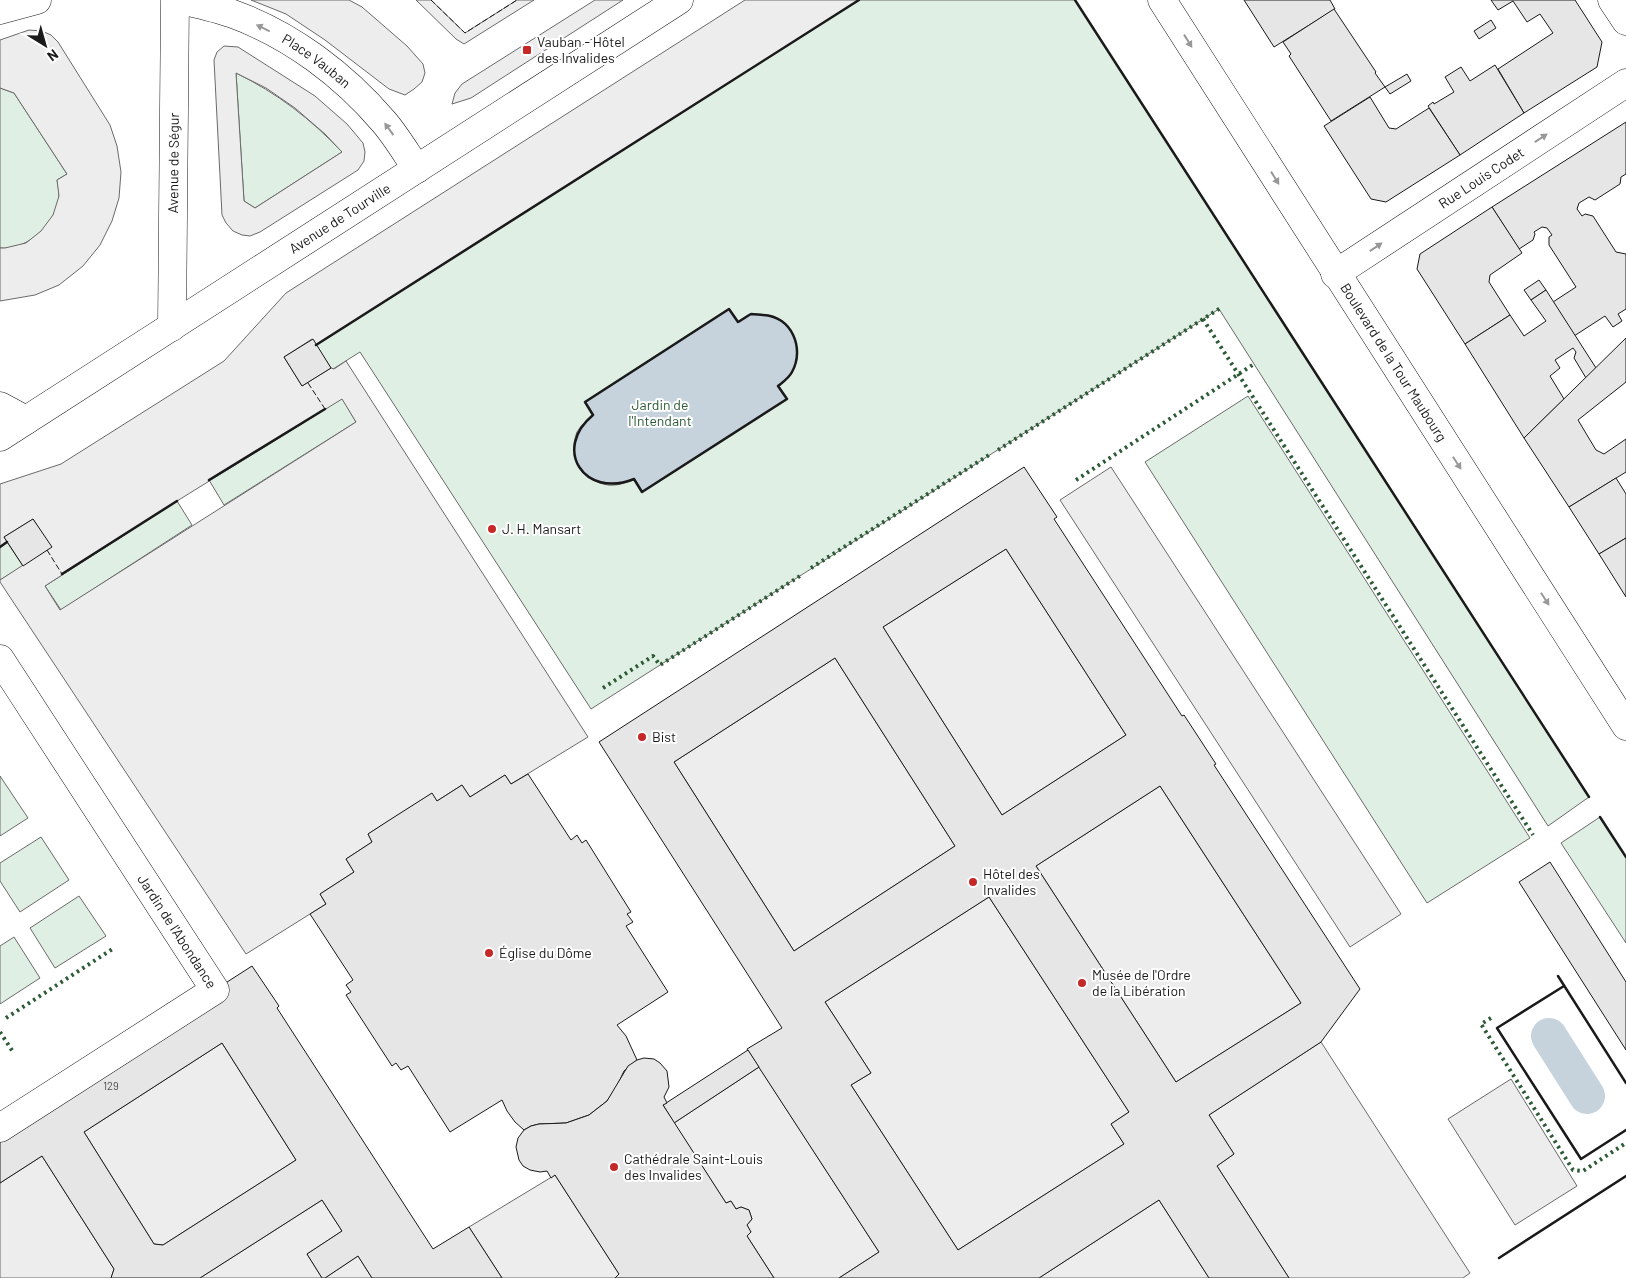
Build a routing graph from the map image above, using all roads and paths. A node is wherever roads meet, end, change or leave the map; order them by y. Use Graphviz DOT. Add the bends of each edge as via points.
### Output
graph roads {
  1 [pos="37,0"];
  2 [pos="175,0"];
  3 [pos="181,0"];
  4 [pos="680,0"];
  5 [pos="1162,0"];
  6 [pos="1612,0"];
  7 [pos="0,10"];
  8 [pos="1626,21"];
  9 [pos="1626,83"];
  10 [pos="417,168"];
  11 [pos="1335,274"];
  12 [pos="172,327"];
  13 [pos="0,406"];
  14 [pos="26,420"];
  15 [pos="0,436"];
  16 [pos="0,659"];
  17 [pos="1626,726"];
  18 [pos="0,1128"];
  1 -- 7 [label="street"];
  2 -- 12 [label="street, Avenue de Ségur"];
  10 -- 3 [label="street, Place Vauban, one-way" via="384,123 348,84 311,55 269,30 233,14"];
  4 -- 10 [label="street, Avenue de Tourville"];
  5 -- 11 [label="street, Boulevard de la Tour Maubourg, one-way"];
  6 -- 8 [label="street"];
  11 -- 9 [label="street, Rue Louis Codet, one-way"];
  10 -- 12 [label="street, Avenue de Tourville"];
  11 -- 17 [label="street, Boulevard de la Tour Maubourg, one-way"];
  12 -- 14 [label="street, Avenue de Tourville"];
  13 -- 14 [label="street"];
  14 -- 15 [label="street, Avenue de Tourville"];
  16 -- 18 [label="street, Jardin de l'Abondance" via="215,990"];
}
